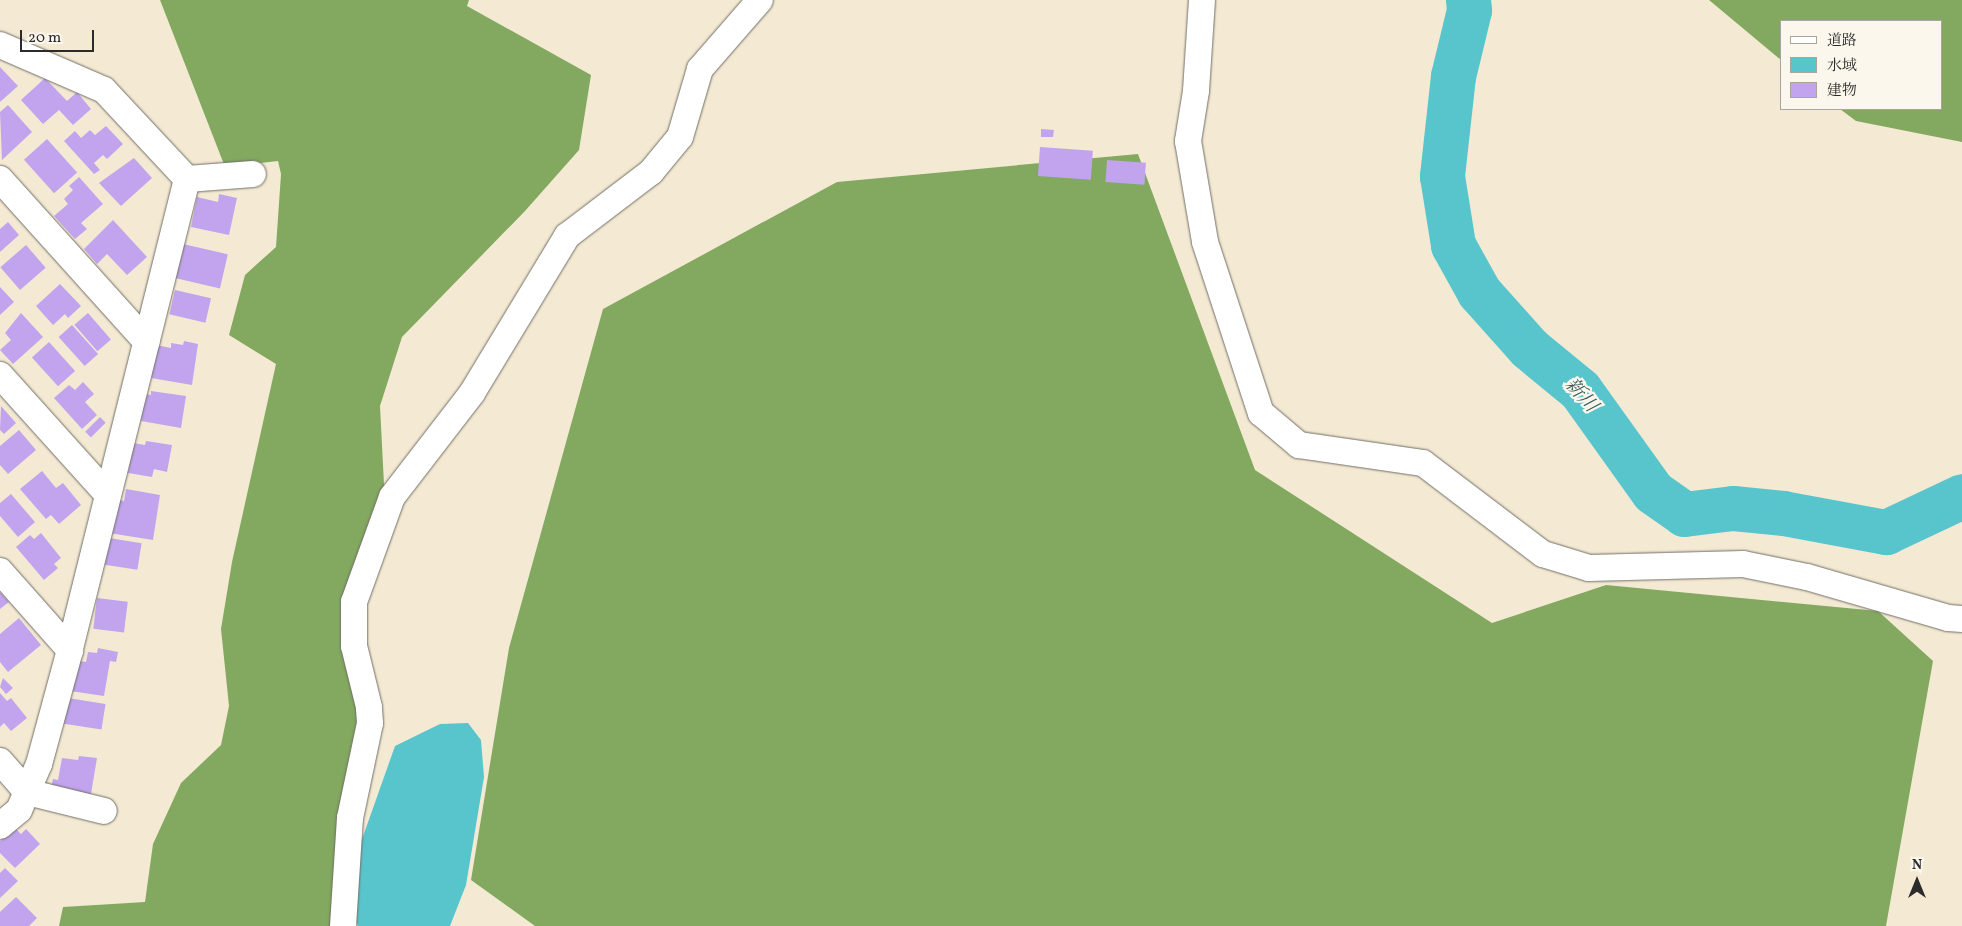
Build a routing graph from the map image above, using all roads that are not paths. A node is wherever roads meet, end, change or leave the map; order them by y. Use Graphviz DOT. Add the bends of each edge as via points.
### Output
graph roads {
  1 [pos="760,0"];
  2 [pos="1202,0"];
  3 [pos="0,45"];
  4 [pos="253,174"];
  5 [pos="186,179"];
  6 [pos="0,180"];
  7 [pos="146,342"];
  8 [pos="0,375"];
  9 [pos="108,495"];
  10 [pos="0,571"];
  11 [pos="1962,619"];
  12 [pos="70,650"];
  13 [pos="0,761"];
  14 [pos="27,792"];
  15 [pos="104,811"];
  16 [pos="0,826"];
  17 [pos="343,926"];
  1 -- 17 [label="street" via="700,69 680,137 651,172 567,236 472,393 392,497 354,602 354,646 370,724 350,818"];
  2 -- 11 [label="street" via="1196,91 1188,141 1205,242 1261,413 1299,445 1423,462 1543,554 1589,568 1743,564 1806,577 1948,618"];
  3 -- 5 [label="street" via="104,90"];
  4 -- 5 [label="street"];
  5 -- 7 [label="street"];
  6 -- 7 [label="street"];
  7 -- 9 [label="street"];
  8 -- 9 [label="street"];
  9 -- 12 [label="street"];
  10 -- 12 [label="street"];
  12 -- 14 [label="street" via="39,764"];
  13 -- 14 [label="street"];
  14 -- 15 [label="street"];
  14 -- 16 [label="street" via="20,810"];
}
